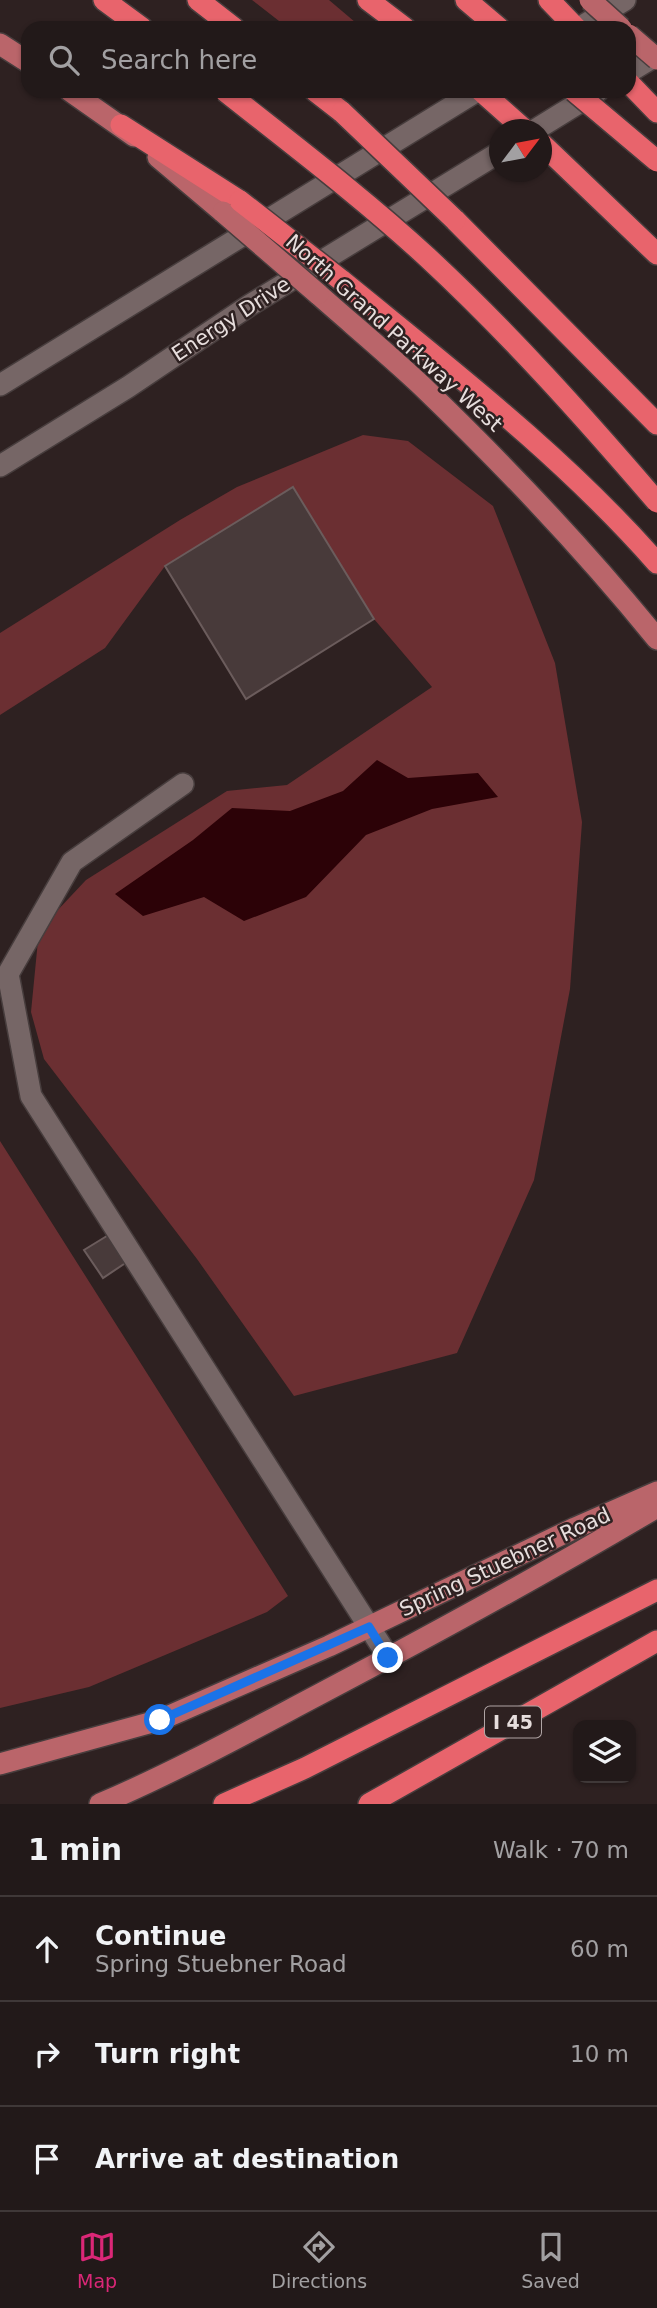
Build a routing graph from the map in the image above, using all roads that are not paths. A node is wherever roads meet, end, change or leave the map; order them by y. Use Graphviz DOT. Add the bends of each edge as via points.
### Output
graph roads {
  1 [pos="104,0"];
  2 [pos="198,0"];
  3 [pos="368,0"];
  4 [pos="466,0"];
  5 [pos="549,0"];
  6 [pos="590,0"];
  7 [pos="625,0"];
  8 [pos="132,21"];
  9 [pos="225,21"];
  10 [pos="396,21"];
  11 [pos="491,21"];
  12 [pos="571,21"];
  13 [pos="590,21"];
  14 [pos="613,21"];
  15 [pos="636,40"];
  16 [pos="0,44"];
  17 [pos="657,57"];
  18 [pos="21,58"];
  19 [pos="636,68"];
  20 [pos="636,90"];
  21 [pos="80,98"];
  22 [pos="234,98"];
  23 [pos="324,98"];
  24 [pos="468,98"];
  25 [pos="487,98"];
  26 [pos="582,98"];
  27 [pos="590,98"];
  28 [pos="651,105"];
  29 [pos="512,119"];
  30 [pos="121,125"];
  31 [pos="552,131"];
  32 [pos="552,151"];
  33 [pos="489,158"];
  34 [pos="657,161"];
  35 [pos="231,207"];
  36 [pos="657,254"];
  37 [pos="0,385"];
  38 [pos="657,424"];
  39 [pos="0,466"];
  40 [pos="657,502"];
  41 [pos="657,563"];
  42 [pos="657,639"];
  43 [pos="183,783"];
  44 [pos="657,1492"];
  45 [pos="657,1507"];
  46 [pos="657,1590"];
  47 [pos="369,1627"];
  48 [pos="657,1641"];
  49 [pos="388,1658"];
  50 [pos="0,1764"];
  51 [pos="100,1804"];
  52 [pos="224,1804"];
  53 [pos="369,1804"];
  1 -- 8 [label="highway"];
  2 -- 9 [label="highway"];
  3 -- 10 [label="highway"];
  4 -- 11 [label="highway"];
  5 -- 12 [label="highway"];
  6 -- 14 [label="main road, bridge"];
  7 -- 13 [label="street"];
  15 -- 17 [label="main road, bridge"];
  16 -- 18 [label="main road"];
  17 -- 19 [label="street"];
  20 -- 28 [label="highway"];
  21 -- 30 [label="main road"];
  22 -- 40 [label="highway, bridge" via="452,280 556,387"];
  23 -- 38 [label="highway, bridge" via="454,220"];
  24 -- 37 [label="street"];
  25 -- 29 [label="highway"];
  26 -- 34 [label="highway, bridge"];
  27 -- 31 [label="street"];
  30 -- 35 [label="highway"];
  32 -- 36 [label="highway"];
  33 -- 39 [label="street, Energy Drive"];
  35 -- 41 [label="highway, bridge" via="341,280 554,456"];
  35 -- 42 [label="main road, North Grand Parkway West, bridge" via="518,482"];
  43 -- 47 [label="street" via="72,862 8,974 31,1096"];
  44 -- 47 [label="main road, Spring Stuebner Road"];
  45 -- 49 [label="main road"];
  46 -- 52 [label="highway" via="305,1768"];
  47 -- 49 [label="street"];
  47 -- 50 [label="main road, Spring Stuebner Road" via="160,1720"];
  48 -- 53 [label="highway, I 45"];
  49 -- 51 [label="main road" via="158,1779"];
}
